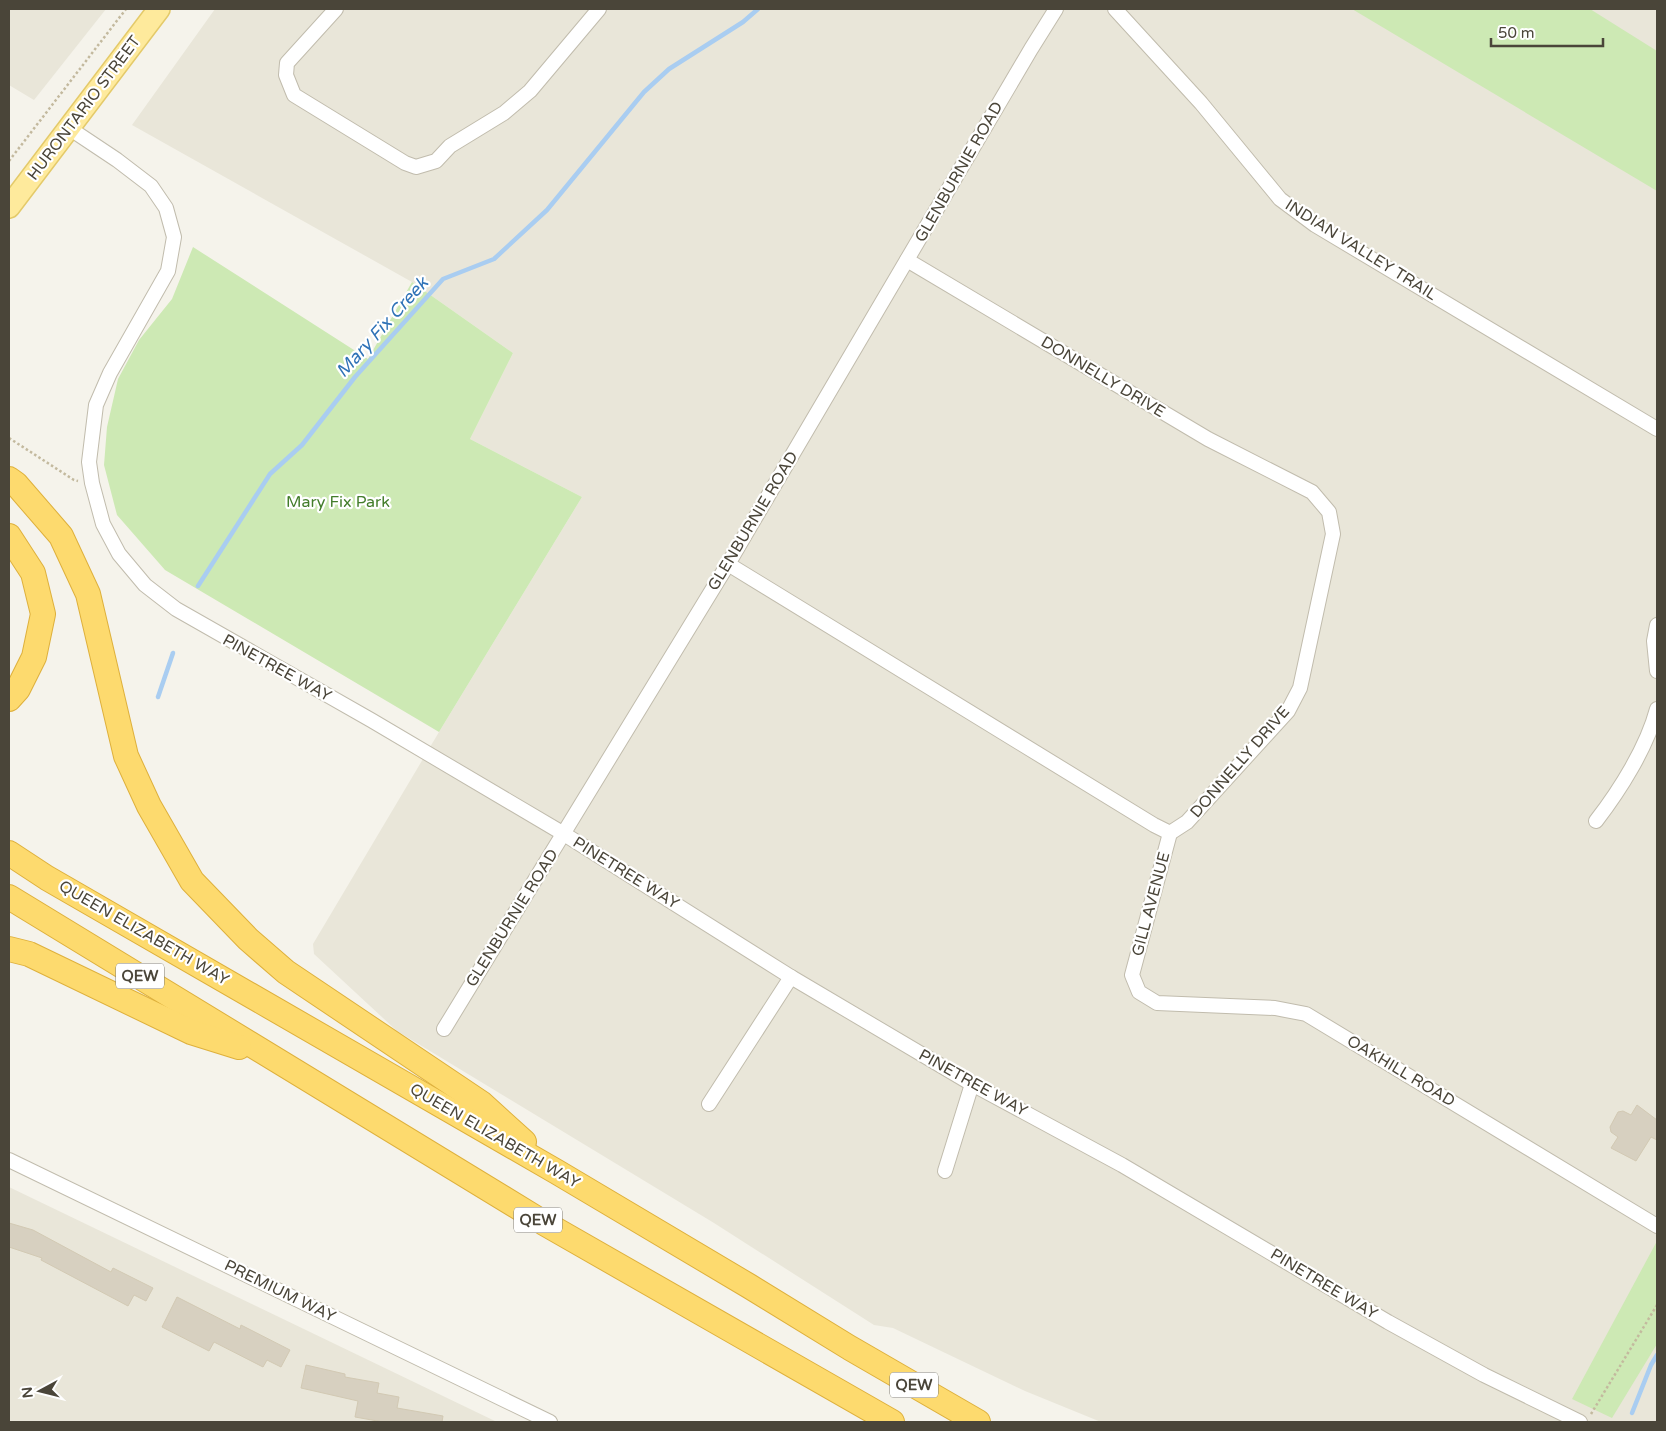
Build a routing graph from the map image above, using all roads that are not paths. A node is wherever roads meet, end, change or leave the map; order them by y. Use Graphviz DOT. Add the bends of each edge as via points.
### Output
graph roads {
  1 [pos="159,9"];
  2 [pos="336,9"];
  3 [pos="599,9"];
  4 [pos="1056,9"];
  5 [pos="1116,9"];
  6 [pos="69,128"];
  7 [pos="9,207"];
  8 [pos="907,260"];
  9 [pos="1657,430"];
  10 [pos="9,480"];
  11 [pos="9,536"];
  12 [pos="728,564"];
  13 [pos="1657,625"];
  14 [pos="1657,671"];
  15 [pos="9,699"];
  16 [pos="1657,709"];
  17 [pos="1596,821"];
  18 [pos="1170,833"];
  19 [pos="564,834"];
  20 [pos="9,853"];
  21 [pos="9,896"];
  22 [pos="9,949"];
  23 [pos="1132,975"];
  24 [pos="791,977"];
  25 [pos="444,1028"];
  26 [pos="271,1057"];
  27 [pos="972,1084"];
  28 [pos="710,1104"];
  29 [pos="9,1160"];
  30 [pos="945,1171"];
  31 [pos="557,1172"];
  32 [pos="1657,1226"];
  33 [pos="1585,1419"];
  34 [pos="550,1422"];
  35 [pos="892,1422"];
  36 [pos="978,1422"];
  1 -- 6 [label="main road, HURONTARIO STREET"];
  2 -- 3 [label="street" via="287,63 286,75 294,95 416,167 436,161 450,146 504,113 530,91"];
  4 -- 8 [label="street, GLENBURNIE ROAD"];
  5 -- 9 [label="street, INDIAN VALLEY TRAIL" via="1201,103 1280,199 1315,225"];
  6 -- 7 [label="main road, HURONTARIO STREET"];
  6 -- 19 [label="street, PINETREE WAY" via="151,186 166,208 174,237 168,271 110,373 96,406 89,462 92,483 103,524 119,554 145,585 176,609"];
  8 -- 12 [label="street, GLENBURNIE ROAD"];
  8 -- 18 [label="street, DONNELLY DRIVE" via="1208,439 1312,492 1329,512 1333,534 1300,688 1288,711 1187,822"];
  10 -- 31 [label="highway" via="61,536 88,594 126,756 149,806 192,881 248,939 286,972 481,1103"];
  11 -- 15 [label="highway" via="33,573 43,614 34,657 18,689"];
  12 -- 18 [label="street"];
  12 -- 19 [label="street, GLENBURNIE ROAD"];
  13 -- 14 [label="street" via="1654,641"];
  16 -- 17 [label="street" via="1652,726 1616,795"];
  18 -- 23 [label="street, GILL AVENUE"];
  19 -- 24 [label="street, PINETREE WAY"];
  19 -- 25 [label="street, GLENBURNIE ROAD"];
  20 -- 31 [label="highway, QUEEN ELIZABETH WAY / QEW"];
  21 -- 26 [label="highway, QEW"];
  22 -- 26 [label="highway" via="29,954 191,1032"];
  23 -- 32 [label="street, OAKHILL ROAD" via="1138,992 1157,1003 1275,1008 1306,1014"];
  24 -- 27 [label="street, PINETREE WAY"];
  24 -- 28 [label="street"];
  26 -- 35 [label="highway, QEW" via="544,1223"];
  27 -- 30 [label="street"];
  27 -- 33 [label="street, PINETREE WAY" via="1122,1164 1484,1375"];
  29 -- 34 [label="street, PREMIUM WAY"];
  31 -- 36 [label="highway, QUEEN ELIZABETH WAY / QEW"];
}
